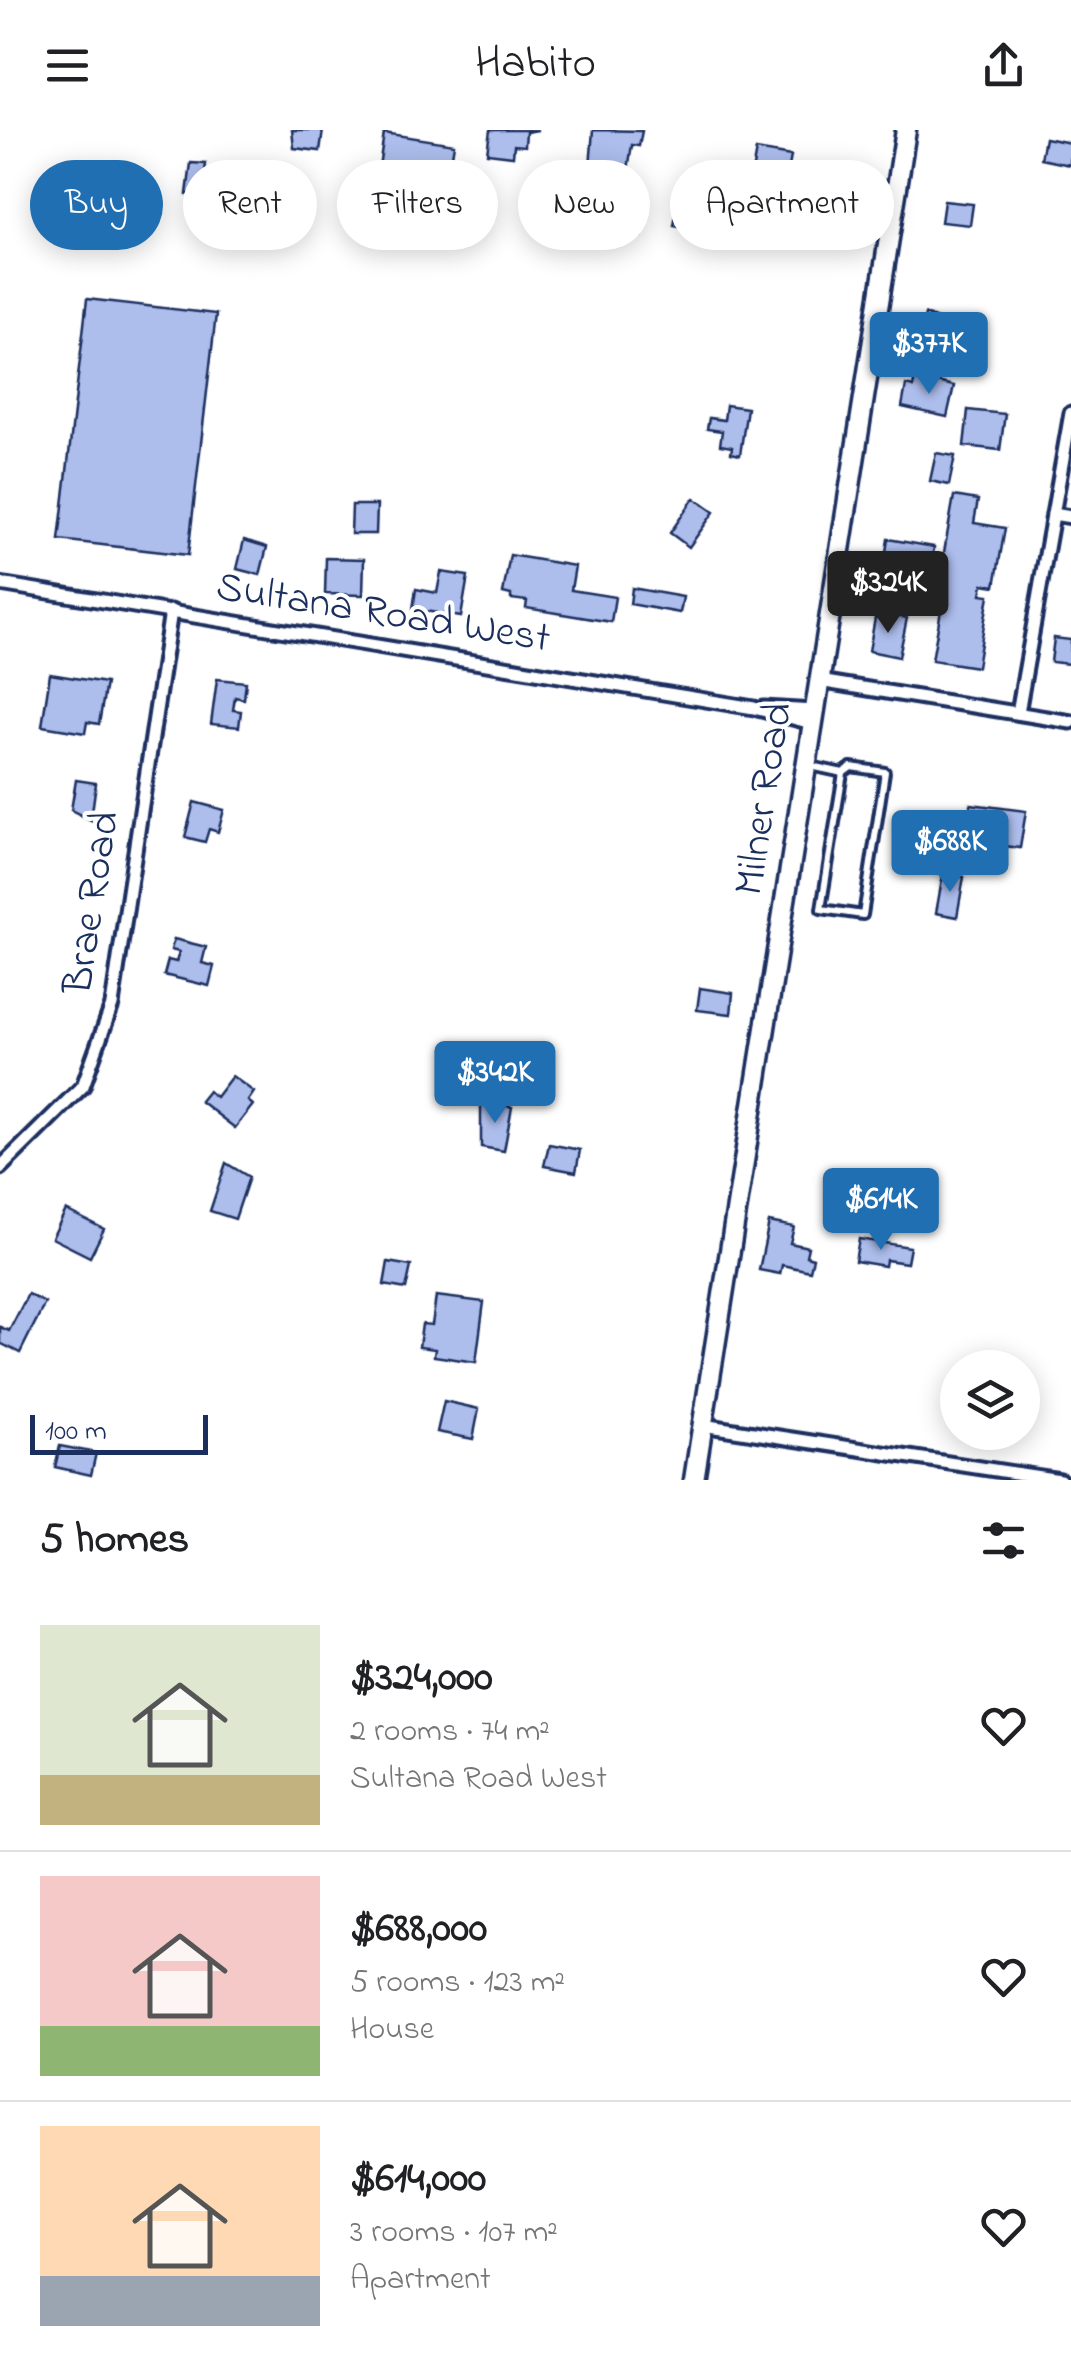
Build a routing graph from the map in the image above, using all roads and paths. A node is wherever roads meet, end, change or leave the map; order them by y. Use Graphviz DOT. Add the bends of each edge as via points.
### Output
graph roads {
  1 [pos="906,130"];
  2 [pos="1071,413"];
  3 [pos="1053,514"];
  4 [pos="1071,517"];
  5 [pos="0,584"];
  6 [pos="171,611"];
  7 [pos="819,682"];
  8 [pos="1018,712"];
  9 [pos="813,717"];
  10 [pos="1071,722"];
  11 [pos="805,765"];
  12 [pos="842,773"];
  13 [pos="0,1168"];
  14 [pos="702,1425"];
  15 [pos="694,1480"];
  16 [pos="1060,1480"];
  1 -- 7 [label="street, Milner Road"];
  2 -- 3 [label="street"];
  3 -- 4 [label="street"];
  3 -- 8 [label="street"];
  5 -- 6 [label="street, Sultana Road West"];
  6 -- 9 [label="street, Sultana Road West"];
  6 -- 13 [label="street, Brae Road" via="112,1005 83,1086"];
  7 -- 8 [label="street"];
  7 -- 9 [label="street, Milner Road"];
  8 -- 10 [label="street"];
  9 -- 11 [label="street, Milner Road"];
  11 -- 12 [label="lane"];
  11 -- 14 [label="street, Milner Road"];
  12 -- 12 [label="lane" via="821,909 863,916 885,772 851,767"];
  14 -- 15 [label="street, Milner Road"];
  14 -- 16 [label="street"];
}
